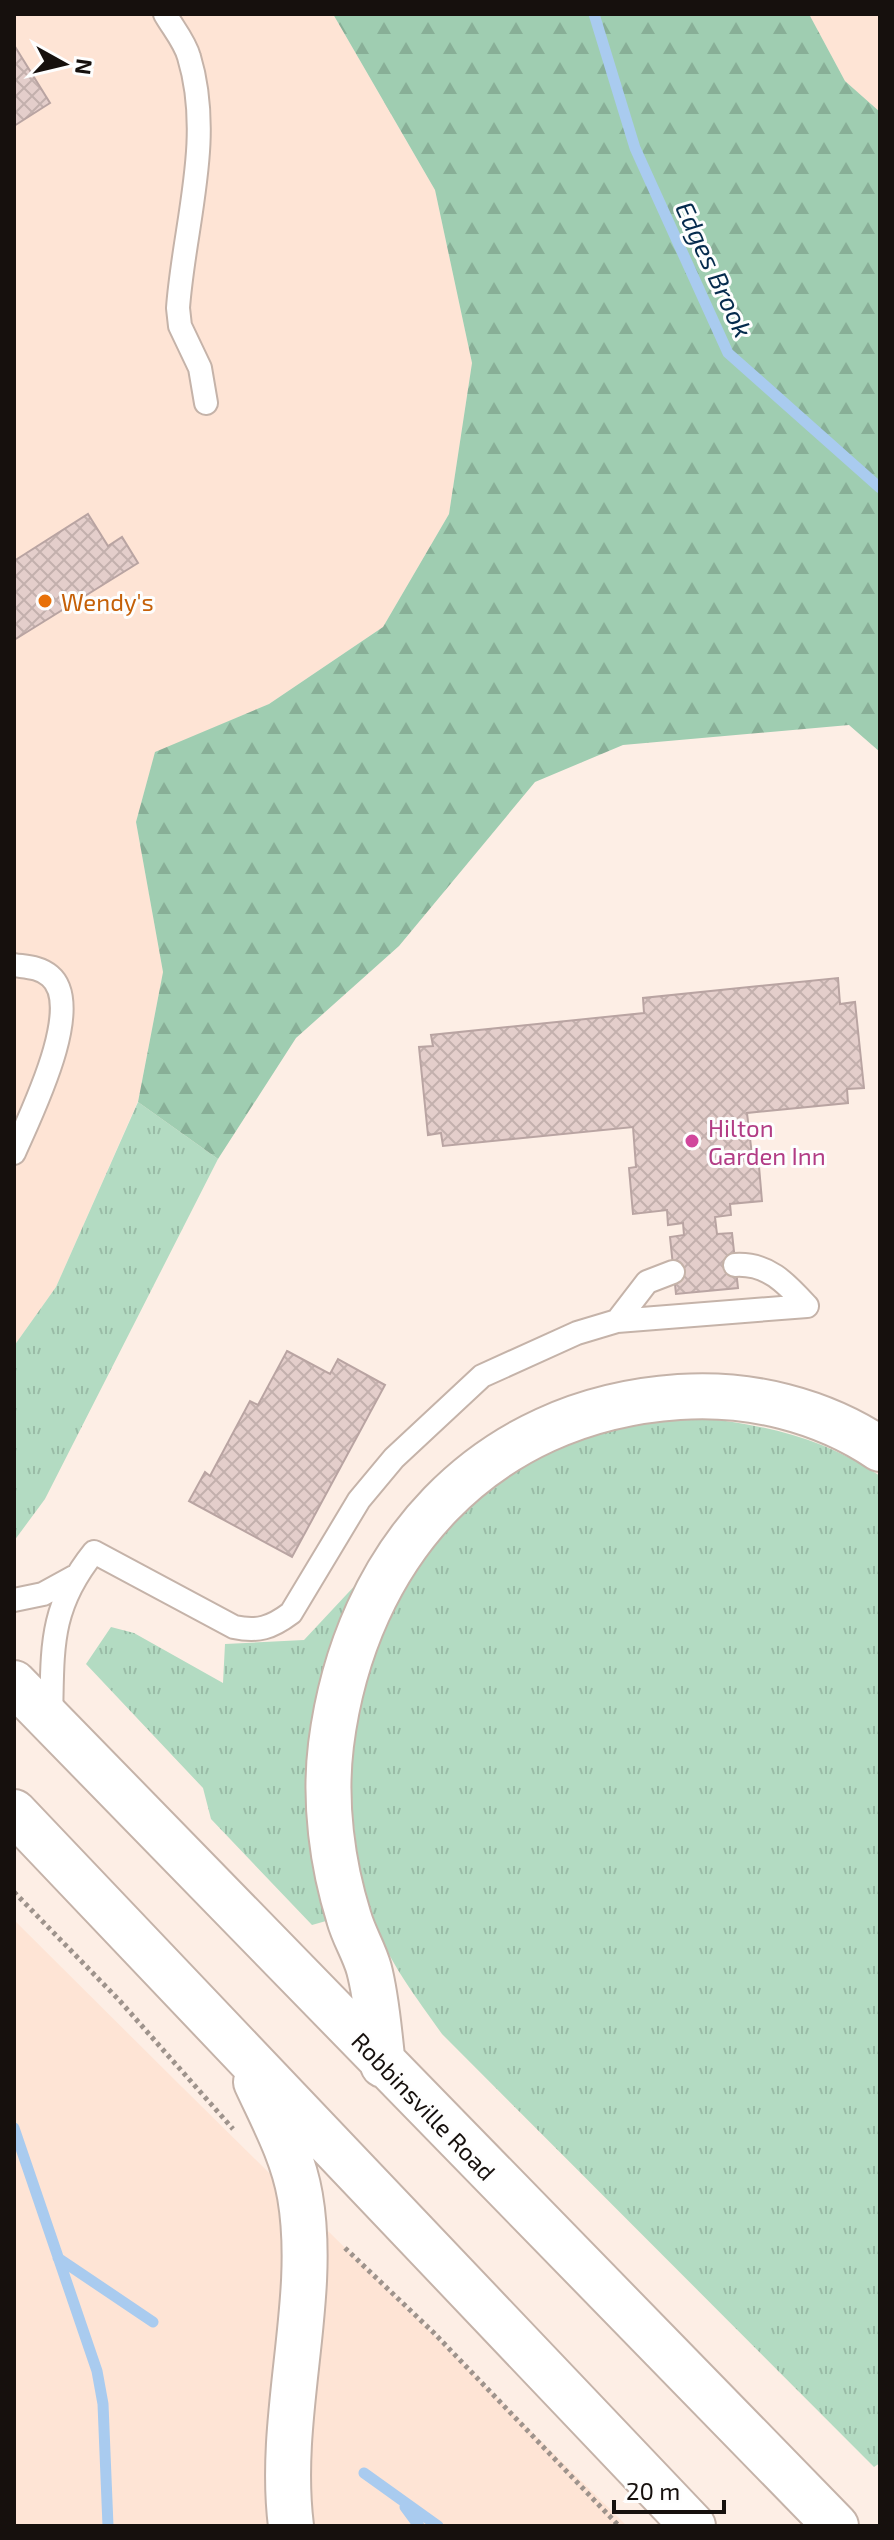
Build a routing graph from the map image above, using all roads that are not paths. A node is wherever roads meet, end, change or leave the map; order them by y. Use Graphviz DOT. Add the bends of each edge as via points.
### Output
graph roads {
  1 [pos="165,14"];
  2 [pos="206,403"];
  3 [pos="14,965"];
  4 [pos="21,1120"];
  5 [pos="14,1153"];
  6 [pos="735,1265"];
  7 [pos="673,1272"];
  8 [pos="617,1321"];
  9 [pos="880,1449"];
  10 [pos="74,1577"];
  11 [pos="14,1600"];
  12 [pos="14,1683"];
  13 [pos="51,1721"];
  14 [pos="14,1812"];
  15 [pos="242,2051"];
  16 [pos="383,2065"];
  17 [pos="291,2526"];
  18 [pos="693,2526"];
  19 [pos="836,2526"];
  1 -- 2 [label="lane" via="189,54 199,102 199,150 178,308 180,326 200,368"];
  3 -- 4 [label="lane" via="51,976 63,1012 59,1038"];
  4 -- 5 [label="lane"];
  6 -- 8 [label="lane" via="762,1268 783,1280 807,1306"];
  7 -- 8 [label="lane" via="647,1282"];
  8 -- 10 [label="lane" via="482,1376 394,1458 359,1500 291,1613 274,1626 253,1631 234,1627 94,1552"];
  9 -- 16 [label="highway" via="825,1419 770,1403 713,1394 651,1399 550,1425 497,1454 422,1522 375,1594 357,1638 331,1746 328,1796 336,1865 349,1919 369,1968"];
  10 -- 11 [label="lane" via="43,1594"];
  10 -- 13 [label="lane" via="54,1637"];
  12 -- 13 [label="highway, Robbinsville Road"];
  13 -- 16 [label="highway, Robbinsville Road"];
  14 -- 15 [label="highway"];
  15 -- 17 [label="highway" via="292,2161 301,2199 300,2315 288,2444"];
  15 -- 18 [label="highway"];
  16 -- 19 [label="highway, Robbinsville Road"];
}
